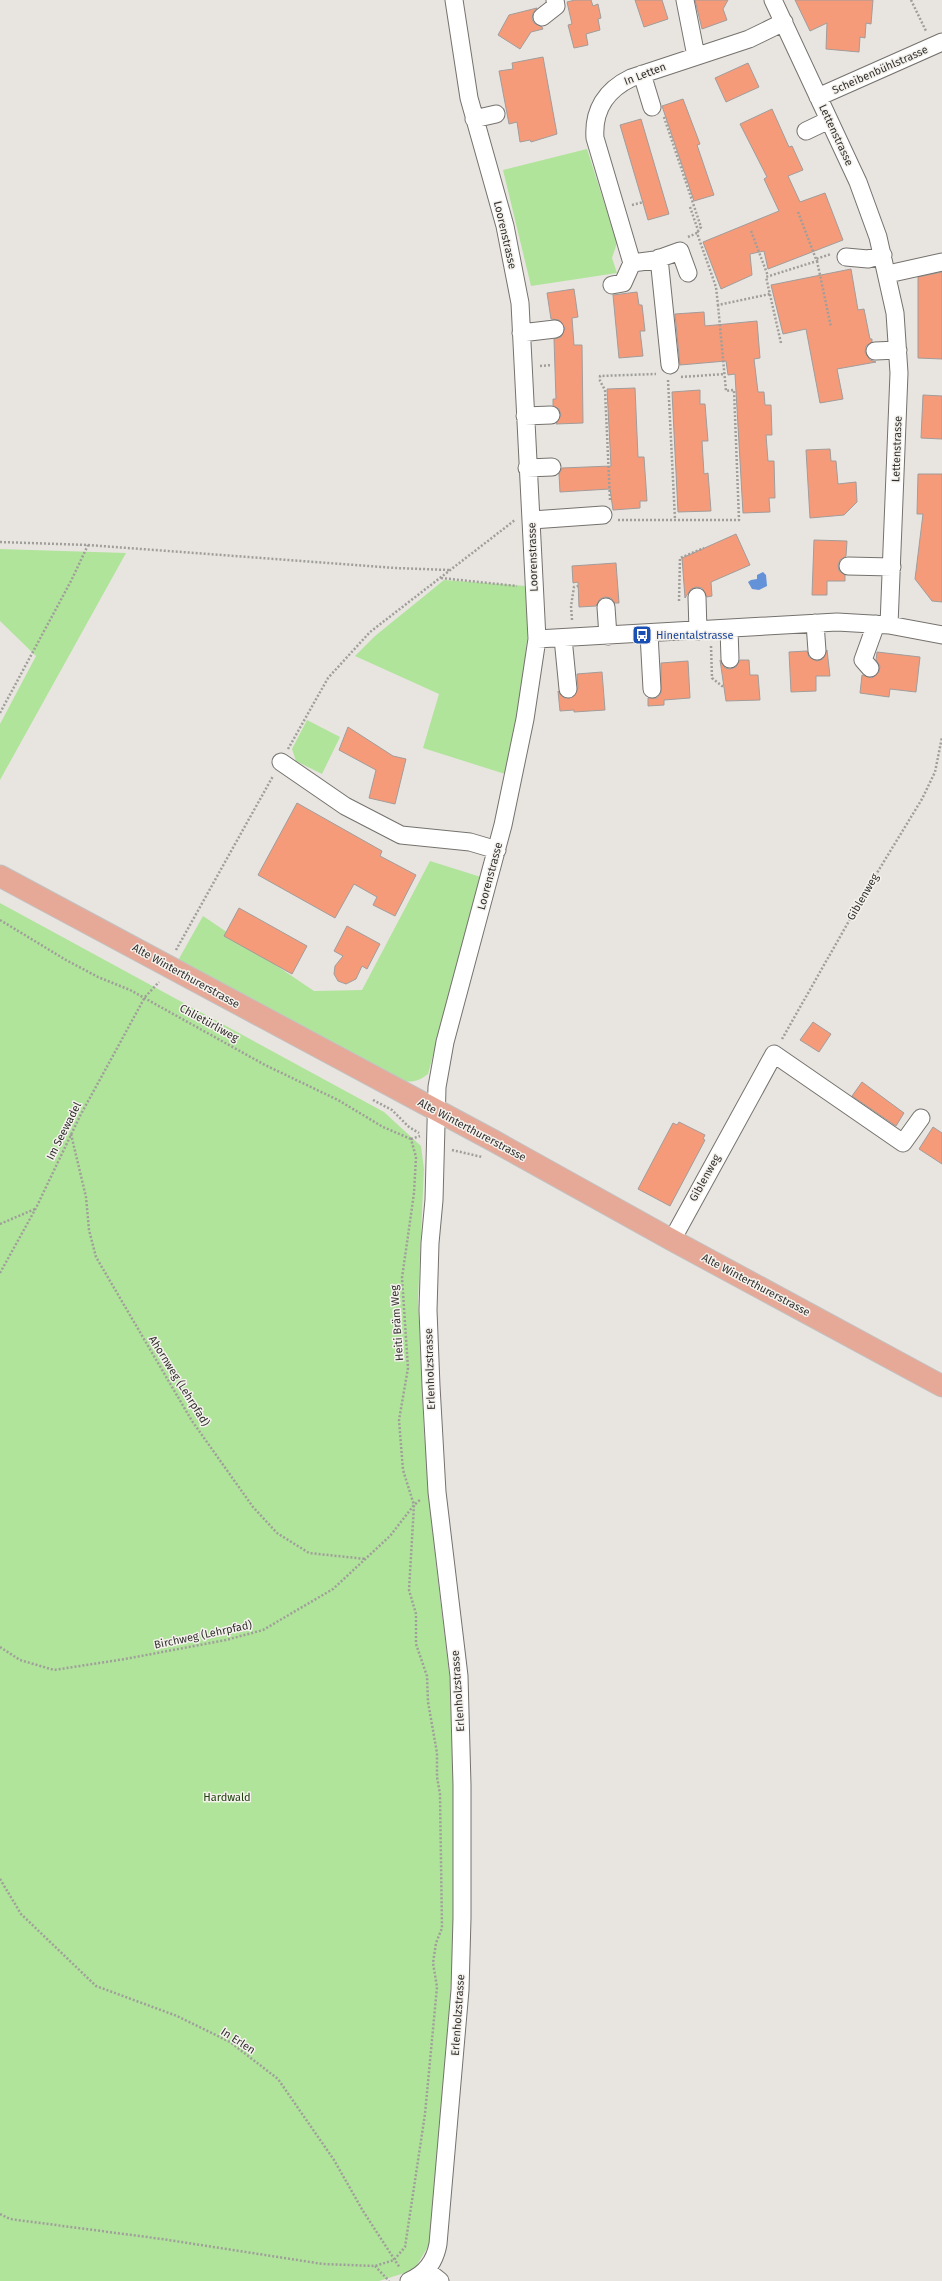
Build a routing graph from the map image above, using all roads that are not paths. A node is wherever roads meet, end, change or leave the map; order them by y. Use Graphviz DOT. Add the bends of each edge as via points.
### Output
graph roads {
  1 [pos="454,0"];
  2 [pos="685,0"];
  3 [pos="773,0"];
  4 [pos="559,4"];
  5 [pos="542,17"];
  6 [pos="784,22"];
  7 [pos="937,44"];
  8 [pos="696,56"];
  9 [pos="642,74"];
  10 [pos="818,97"];
  11 [pos="657,110"];
  12 [pos="496,114"];
  13 [pos="474,119"];
  14 [pos="829,120"];
  15 [pos="806,131"];
  16 [pos="659,258"];
  17 [pos="942,262"];
  18 [pos="632,263"];
  19 [pos="688,273"];
  20 [pos="888,274"];
  21 [pos="612,285"];
  22 [pos="555,329"];
  23 [pos="521,333"];
  24 [pos="898,350"];
  25 [pos="875,351"];
  26 [pos="668,374"];
  27 [pos="551,415"];
  28 [pos="525,416"];
  29 [pos="552,467"];
  30 [pos="527,468"];
  31 [pos="608,513"];
  32 [pos="531,514"];
  33 [pos="848,566"];
  34 [pos="892,567"];
  35 [pos="698,597"];
  36 [pos="606,607"];
  37 [pos="815,623"];
  38 [pos="883,625"];
  39 [pos="729,629"];
  40 [pos="698,631"];
  41 [pos="649,634"];
  42 [pos="942,635"];
  43 [pos="608,636"];
  44 [pos="563,638"];
  45 [pos="537,639"];
  46 [pos="816,651"];
  47 [pos="730,659"];
  48 [pos="870,668"];
  49 [pos="568,689"];
  50 [pos="652,689"];
  51 [pos="281,762"];
  52 [pos="497,850"];
  53 [pos="0,876"];
  54 [pos="437,1110"];
  55 [pos="921,1118"];
  56 [pos="672,1240"];
  57 [pos="942,1386"];
  58 [pos="426,2270"];
  59 [pos="410,2281"];
  60 [pos="440,2281"];
  1 -- 13 [label="street, Loorenstrasse"];
  2 -- 8 [label="street"];
  3 -- 6 [label="street, Lettenstrasse"];
  4 -- 5 [label="street"];
  6 -- 8 [label="street, In Letten" via="756,36"];
  6 -- 10 [label="street, Lettenstrasse"];
  7 -- 10 [label="street, Scheibenbühlstrasse"];
  8 -- 9 [label="street, In Letten"];
  9 -- 11 [label="street"];
  9 -- 18 [label="street, In Letten" via="624,81 609,93 599,108 594,129"];
  10 -- 14 [label="street, Lettenstrasse"];
  12 -- 13 [label="street"];
  13 -- 23 [label="street, Loorenstrasse" via="505,226 520,303"];
  14 -- 15 [label="street"];
  14 -- 20 [label="street, Lettenstrasse" via="858,182 882,249"];
  16 -- 18 [label="street"];
  16 -- 19 [label="street" via="680,250"];
  16 -- 26 [label="street"];
  17 -- 20 [label="street"];
  18 -- 21 [label="street" via="623,283"];
  20 -- 24 [label="street, Lettenstrasse"];
  22 -- 23 [label="street"];
  23 -- 28 [label="street, Loorenstrasse"];
  24 -- 25 [label="street"];
  24 -- 34 [label="street, Lettenstrasse" via="899,394"];
  27 -- 28 [label="street"];
  28 -- 30 [label="street, Loorenstrasse"];
  29 -- 30 [label="street"];
  30 -- 32 [label="street, Loorenstrasse"];
  31 -- 32 [label="street"];
  32 -- 45 [label="street, Loorenstrasse"];
  33 -- 34 [label="street"];
  34 -- 38 [label="street, Lettenstrasse"];
  35 -- 40 [label="street"];
  36 -- 43 [label="street"];
  37 -- 38 [label="street"];
  37 -- 39 [label="street"];
  37 -- 46 [label="street"];
  38 -- 42 [label="street"];
  38 -- 48 [label="street, Lettenstrasse" via="863,660"];
  39 -- 40 [label="street"];
  39 -- 47 [label="street"];
  40 -- 41 [label="street"];
  41 -- 43 [label="street"];
  41 -- 50 [label="street"];
  43 -- 44 [label="street"];
  44 -- 45 [label="street"];
  44 -- 49 [label="street"];
  45 -- 52 [label="street, Loorenstrasse" via="525,719"];
  51 -- 52 [label="street" via="345,806 401,835 470,842"];
  52 -- 54 [label="street, Loorenstrasse" via="445,1042 437,1087"];
  53 -- 54 [label="main road, Alte Winterthurerstrasse"];
  54 -- 56 [label="main road, Alte Winterthurerstrasse"];
  54 -- 58 [label="street, Erlenholzstrasse" via="428,1310 437,1492 459,1676 462,1918 459,2006 438,2244 436,2254"];
  55 -- 56 [label="street, Giblenweg" via="903,1143 774,1054"];
  56 -- 57 [label="main road, Alte Winterthurerstrasse"];
  58 -- 59 [label="street"];
  58 -- 60 [label="street"];
}
